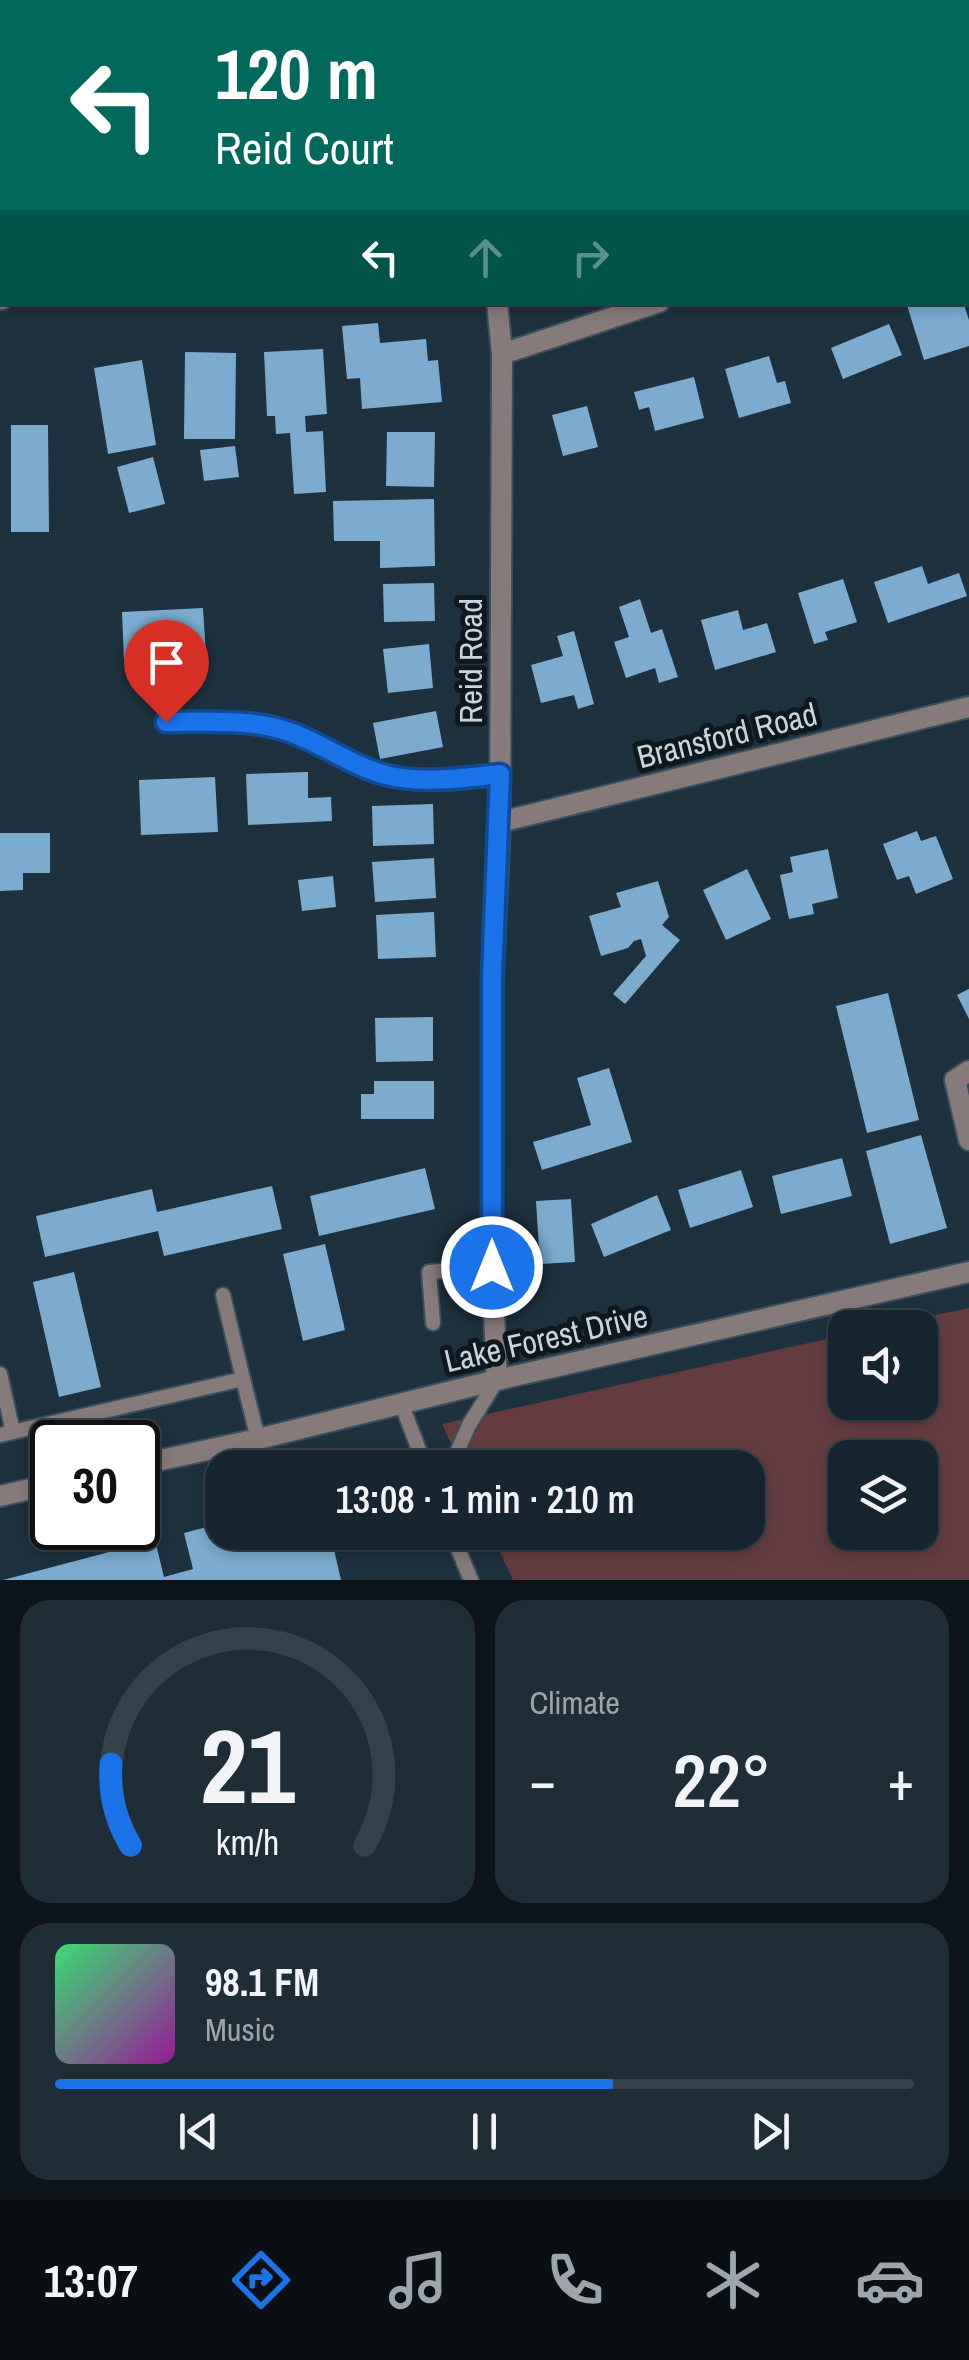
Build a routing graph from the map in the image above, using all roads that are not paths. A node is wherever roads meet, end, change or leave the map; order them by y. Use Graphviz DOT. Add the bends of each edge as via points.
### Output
graph roads {
  1 [pos="497,305"];
  2 [pos="651,305"];
  3 [pos="502,354"];
  4 [pos="969,707"];
  5 [pos="166,722"];
  6 [pos="500,774"];
  7 [pos="500,822"];
  8 [pos="969,1071"];
  9 [pos="969,1140"];
  10 [pos="492,1267"];
  11 [pos="969,1272"];
  12 [pos="223,1295"];
  13 [pos="433,1323"];
  14 [pos="0,1374"];
  15 [pos="243,1379"];
  16 [pos="496,1380"];
  17 [pos="401,1404"];
  18 [pos="7,1434"];
  19 [pos="258,1438"];
  20 [pos="419,1450"];
  21 [pos="458,1450"];
  22 [pos="160,1460"];
  23 [pos="30,1489"];
  24 [pos="0,1496"];
  25 [pos="458,1550"];
  26 [pos="471,1580"];
  1 -- 3 [label="street, Reid Road"];
  2 -- 3 [label="street"];
  3 -- 6 [label="street, Reid Road"];
  4 -- 7 [label="street, Bransford Road"];
  5 -- 6 [label="street" via="275,727 386,775 447,781"];
  6 -- 7 [label="street, Reid Road"];
  7 -- 10 [label="street, Reid Road" via="492,977"];
  8 -- 9 [label="street" via="955,1080"];
  10 -- 13 [label="lane" via="429,1272"];
  10 -- 16 [label="street, Reid Road"];
  11 -- 16 [label="street, Lake Forest Drive"];
  12 -- 15 [label="lane"];
  14 -- 18 [label="lane"];
  15 -- 18 [label="lane"];
  15 -- 19 [label="lane"];
  16 -- 17 [label="street, Lake Forest Drive"];
  16 -- 21 [label="lane"];
  17 -- 19 [label="street, Lake Forest Drive"];
  17 -- 20 [label="lane"];
  19 -- 22 [label="street, Lake Forest Drive"];
  23 -- 24 [label="street"];
  25 -- 26 [label="lane"];
}
